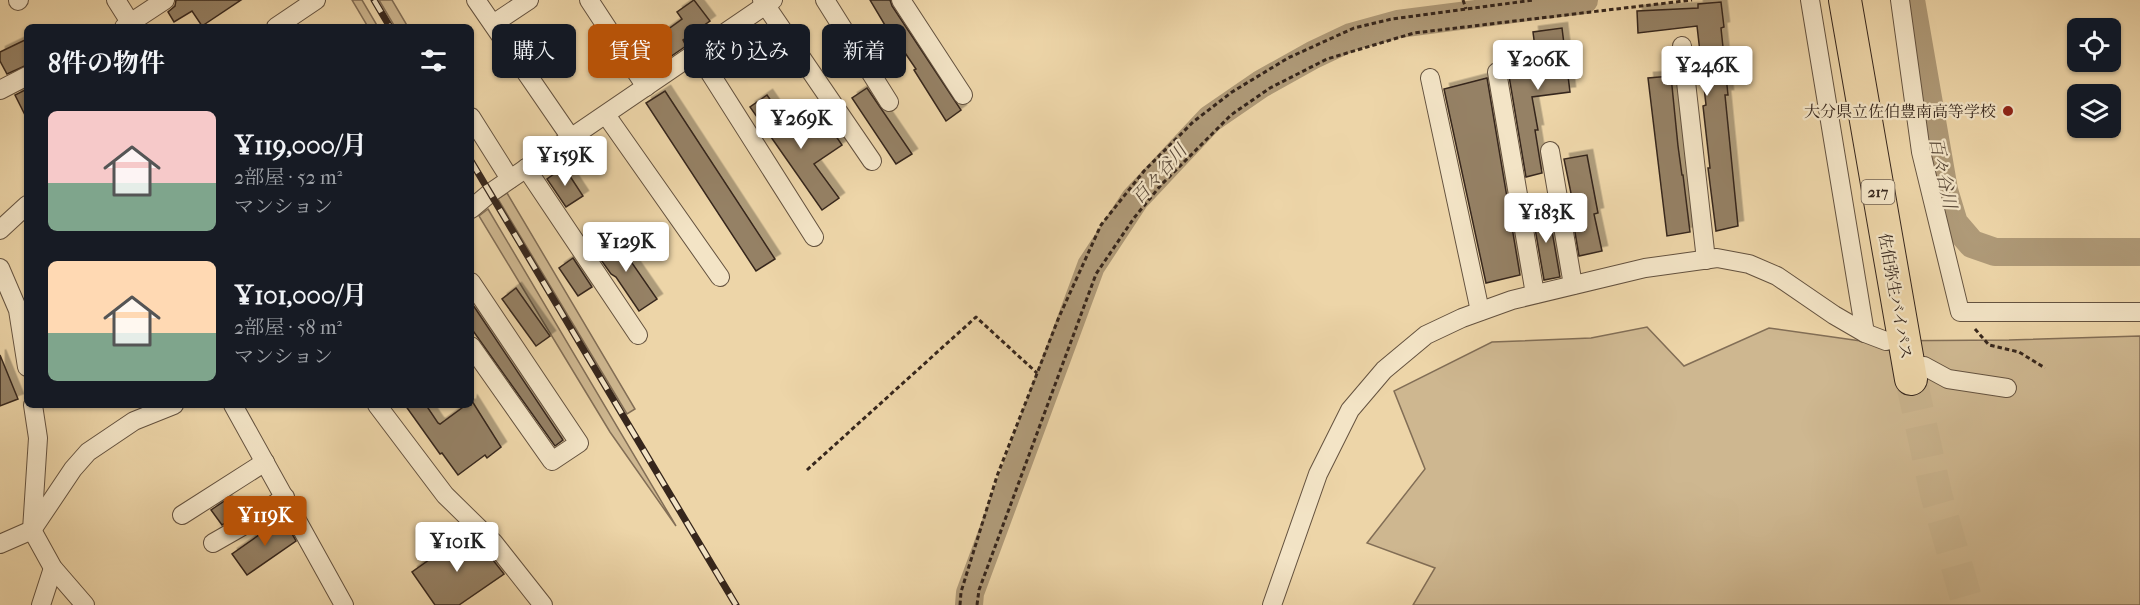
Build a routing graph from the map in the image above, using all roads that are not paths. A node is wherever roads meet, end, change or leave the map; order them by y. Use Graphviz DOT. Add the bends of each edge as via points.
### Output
graph roads {
  1 [pos="116,0"];
  2 [pos="165,0"];
  3 [pos="316,0"];
  4 [pos="476,0"];
  5 [pos="529,0"];
  6 [pos="589,0"];
  7 [pos="825,0"];
  8 [pos="901,0"];
  9 [pos="1810,0"];
  10 [pos="1900,0"];
  11 [pos="767,2"];
  12 [pos="1845,2"];
  13 [pos="128,24"];
  14 [pos="132,24"];
  15 [pos="280,24"];
  16 [pos="493,24"];
  17 [pos="735,24"];
  18 [pos="1682,46"];
  19 [pos="684,60"];
  20 [pos="1497,72"];
  21 [pos="24,78"];
  22 [pos="530,78"];
  23 [pos="713,78"];
  24 [pos="1430,78"];
  25 [pos="646,87"];
  26 [pos="0,90"];
  27 [pos="963,95"];
  28 [pos="889,102"];
  29 [pos="606,115"];
  30 [pos="474,122"];
  31 [pos="571,138"];
  32 [pos="1550,151"];
  33 [pos="872,161"];
  34 [pos="526,168"];
  35 [pos="510,179"];
  36 [pos="474,206"];
  37 [pos="24,208"];
  38 [pos="0,230"];
  39 [pos="814,237"];
  40 [pos="1706,260"];
  41 [pos="0,268"];
  42 [pos="720,277"];
  43 [pos="1573,285"];
  44 [pos="474,286"];
  45 [pos="1535,294"];
  46 [pos="1480,311"];
  47 [pos="2140,312"];
  48 [pos="1865,333"];
  49 [pos="638,335"];
  50 [pos="1886,341"];
  51 [pos="24,348"];
  52 [pos="474,350"];
  53 [pos="1917,373"];
  54 [pos="2007,388"];
  55 [pos="33,408"];
  56 [pos="167,408"];
  57 [pos="236,408"];
  58 [pos="379,408"];
  59 [pos="265,462"];
  60 [pos="285,497"];
  61 [pos="182,515"];
  62 [pos="32,530"];
  63 [pos="213,543"];
  64 [pos="0,544"];
  65 [pos="53,568"];
  66 [pos="41,605"];
  67 [pos="85,605"];
  68 [pos="344,605"];
  69 [pos="543,605"];
  70 [pos="1272,605"];
  1 -- 13 [label="street"];
  2 -- 14 [label="street"];
  3 -- 15 [label="street"];
  4 -- 16 [label="street"];
  5 -- 16 [label="street"];
  6 -- 25 [label="street"];
  7 -- 28 [label="street"];
  8 -- 27 [label="street"];
  9 -- 48 [label="street"];
  10 -- 47 [label="street" via="1921,152 1960,312"];
  11 -- 17 [label="street"];
  11 -- 33 [label="street"];
  12 -- 53 [label="highway, 佐伯弥生バイパス / 217"];
  18 -- 40 [label="street"];
  19 -- 25 [label="street"];
  20 -- 45 [label="street"];
  21 -- 26 [label="street"];
  22 -- 31 [label="street"];
  23 -- 39 [label="street"];
  24 -- 46 [label="street"];
  25 -- 29 [label="street"];
  29 -- 31 [label="street"];
  29 -- 42 [label="street"];
  30 -- 35 [label="street"];
  31 -- 34 [label="street"];
  32 -- 43 [label="street"];
  34 -- 35 [label="street"];
  34 -- 49 [label="street"];
  35 -- 36 [label="street"];
  37 -- 38 [label="street"];
  40 -- 43 [label="street" via="1645,268"];
  40 -- 48 [label="street" via="1717,258 1749,264 1777,276"];
  41 -- 51 [label="street" via="18,310"];
  43 -- 45 [label="street"];
  44 -- 52 [label="street" via="579,443 552,461"];
  45 -- 46 [label="street"];
  46 -- 70 [label="street" via="1426,335 1384,370 1350,410 1318,474"];
  48 -- 50 [label="street"];
  53 -- 54 [label="street"];
  55 -- 62 [label="street" via="38,438"];
  56 -- 62 [label="street" via="134,422 88,452"];
  57 -- 59 [label="street"];
  58 -- 69 [label="street" via="445,495 494,543"];
  59 -- 60 [label="street"];
  59 -- 61 [label="street"];
  60 -- 63 [label="street"];
  60 -- 68 [label="street"];
  62 -- 64 [label="street"];
  62 -- 65 [label="street"];
  65 -- 66 [label="street"];
  65 -- 67 [label="street"];
}
